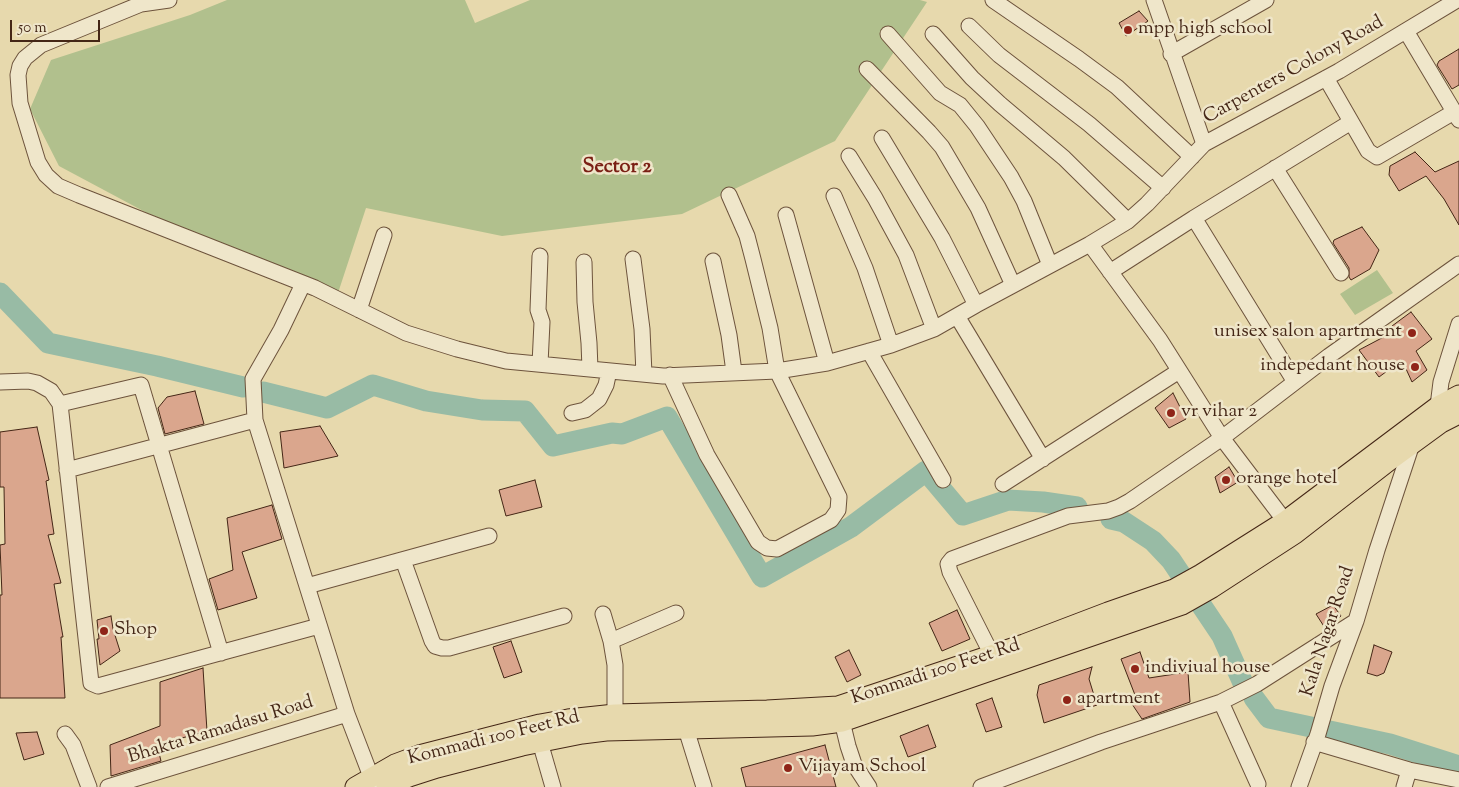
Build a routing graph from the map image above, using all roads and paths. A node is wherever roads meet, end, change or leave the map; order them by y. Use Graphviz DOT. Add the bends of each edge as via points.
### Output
graph roads {
  1 [pos="169,0"];
  2 [pos="993,0"];
  3 [pos="1154,0"];
  4 [pos="1457,0"];
  5 [pos="1263,1"];
  6 [pos="969,26"];
  7 [pos="1406,31"];
  8 [pos="888,34"];
  9 [pos="933,34"];
  10 [pos="1172,54"];
  11 [pos="866,69"];
  12 [pos="1326,78"];
  13 [pos="1456,116"];
  14 [pos="1351,122"];
  15 [pos="882,138"];
  16 [pos="1204,144"];
  17 [pos="849,156"];
  18 [pos="1192,157"];
  19 [pos="1275,168"];
  20 [pos="1163,188"];
  21 [pos="729,196"];
  22 [pos="834,196"];
  23 [pos="786,215"];
  24 [pos="1194,218"];
  25 [pos="1128,221"];
  26 [pos="384,236"];
  27 [pos="1090,244"];
  28 [pos="540,256"];
  29 [pos="633,259"];
  30 [pos="713,261"];
  31 [pos="584,262"];
  32 [pos="1459,264"];
  33 [pos="1050,265"];
  34 [pos="1110,272"];
  35 [pos="1341,273"];
  36 [pos="303,284"];
  37 [pos="1013,285"];
  38 [pos="976,305"];
  39 [pos="359,310"];
  40 [pos="957,316"];
  41 [pos="1459,324"];
  42 [pos="934,329"];
  43 [pos="891,346"];
  44 [pos="869,351"];
  45 [pos="827,363"];
  46 [pos="540,364"];
  47 [pos="590,369"];
  48 [pos="609,371"];
  49 [pos="777,371"];
  50 [pos="1179,371"];
  51 [pos="734,372"];
  52 [pos="644,374"];
  53 [pos="670,376"];
  54 [pos="0,382"];
  55 [pos="1295,382"];
  56 [pos="0,392"];
  57 [pos="1459,395"];
  58 [pos="57,401"];
  59 [pos="572,413"];
  60 [pos="1459,414"];
  61 [pos="1440,415"];
  62 [pos="255,420"];
  63 [pos="1222,438"];
  64 [pos="1412,444"];
  65 [pos="160,445"];
  66 [pos="1386,453"];
  67 [pos="1043,459"];
  68 [pos="67,470"];
  69 [pos="943,480"];
  70 [pos="1003,484"];
  71 [pos="1397,490"];
  72 [pos="1290,528"];
  73 [pos="489,536"];
  74 [pos="403,560"];
  75 [pos="307,586"];
  76 [pos="1178,596"];
  77 [pos="676,613"];
  78 [pos="602,614"];
  79 [pos="564,616"];
  80 [pos="1356,621"];
  81 [pos="319,626"];
  82 [pos="611,642"];
  83 [pos="220,653"];
  84 [pos="992,655"];
  85 [pos="1221,702"];
  86 [pos="347,714"];
  87 [pos="615,714"];
  88 [pos="840,714"];
  89 [pos="686,729"];
  90 [pos="65,734"];
  91 [pos="1316,738"];
  92 [pos="540,742"];
  93 [pos="1409,770"];
  94 [pos="1459,780"];
  95 [pos="366,784"];
  96 [pos="396,785"];
  97 [pos="1256,786"];
  98 [pos="89,787"];
  99 [pos="108,787"];
  100 [pos="553,787"];
  101 [pos="704,787"];
  102 [pos="869,787"];
  103 [pos="983,787"];
  104 [pos="1299,787"];
  105 [pos="1404,787"];
  1 -- 36 [label="street" via="141,4 41,45 25,58 18,75 20,103 38,162 58,186"];
  2 -- 18 [label="street" via="1117,87"];
  3 -- 10 [label="street, Carpenters Colony Road"];
  4 -- 7 [label="street, Carpenters Colony Road"];
  5 -- 10 [label="street"];
  6 -- 20 [label="street" via="999,55 1089,124"];
  7 -- 12 [label="street, Carpenters Colony Road"];
  7 -- 13 [label="street"];
  8 -- 33 [label="street" via="940,93 960,105 977,126 1024,201"];
  9 -- 25 [label="street" via="972,78 1064,158"];
  10 -- 16 [label="street, Carpenters Colony Road"];
  11 -- 37 [label="street" via="942,147 978,208"];
  12 -- 14 [label="street"];
  12 -- 16 [label="street, Carpenters Colony Road"];
  13 -- 14 [label="street" via="1377,157 1368,151"];
  14 -- 19 [label="street"];
  15 -- 38 [label="street" via="942,238"];
  16 -- 18 [label="street"];
  17 -- 42 [label="street" via="906,255"];
  18 -- 20 [label="street"];
  19 -- 24 [label="street"];
  19 -- 35 [label="street"];
  20 -- 25 [label="street"];
  21 -- 49 [label="street" via="751,252"];
  22 -- 43 [label="street" via="865,268"];
  23 -- 45 [label="street"];
  24 -- 34 [label="street"];
  24 -- 55 [label="street"];
  25 -- 27 [label="street"];
  26 -- 39 [label="street"];
  27 -- 33 [label="street"];
  27 -- 34 [label="street"];
  28 -- 46 [label="street"];
  29 -- 52 [label="street"];
  30 -- 51 [label="street"];
  31 -- 47 [label="street"];
  32 -- 55 [label="street"];
  33 -- 37 [label="street"];
  34 -- 50 [label="street"];
  36 -- 39 [label="street"];
  36 -- 62 [label="street" via="253,379"];
  37 -- 38 [label="street"];
  38 -- 40 [label="street"];
  39 -- 46 [label="street" via="406,334 506,361"];
  40 -- 42 [label="street"];
  40 -- 67 [label="street"];
  41 -- 61 [label="street" via="1441,382"];
  42 -- 43 [label="street"];
  43 -- 44 [label="street"];
  44 -- 45 [label="street"];
  44 -- 69 [label="street"];
  45 -- 49 [label="street"];
  46 -- 47 [label="street"];
  47 -- 48 [label="street"];
  48 -- 52 [label="street"];
  48 -- 59 [label="street" via="599,399 585,410"];
  49 -- 51 [label="street"];
  49 -- 53 [label="street" via="839,497 838,510 831,520 777,549 767,548 758,542 706,455"];
  50 -- 63 [label="street"];
  50 -- 67 [label="street"];
  51 -- 53 [label="street"];
  52 -- 53 [label="street"];
  54 -- 58 [label="street" via="37,383 51,392"];
  55 -- 63 [label="street"];
  56 -- 58 [label="street" via="28,391"];
  57 -- 61 [label="main road, Kommadi 100 Feet Rd"];
  58 -- 65 [label="street" via="141,384"];
  58 -- 68 [label="street"];
  60 -- 61 [label="main road"];
  61 -- 64 [label="main road"];
  61 -- 66 [label="main road, Kommadi 100 Feet Rd"];
  62 -- 65 [label="street"];
  62 -- 75 [label="street"];
  63 -- 72 [label="street"];
  63 -- 84 [label="street" via="1118,507 1068,516 952,560 948,564 950,572"];
  64 -- 66 [label="main road"];
  64 -- 71 [label="street, Kala Nagar Road"];
  65 -- 68 [label="street"];
  65 -- 83 [label="street"];
  66 -- 71 [label="street"];
  66 -- 72 [label="main road, Kommadi 100 Feet Rd"];
  67 -- 70 [label="street"];
  68 -- 83 [label="street" via="90,683 98,686"];
  71 -- 80 [label="street, Kala Nagar Road"];
  72 -- 76 [label="main road, Kommadi 100 Feet Rd"];
  73 -- 74 [label="street"];
  74 -- 75 [label="street"];
  74 -- 79 [label="street" via="436,646 449,648"];
  75 -- 81 [label="street"];
  76 -- 84 [label="main road, Kommadi 100 Feet Rd"];
  76 -- 88 [label="main road"];
  77 -- 82 [label="street"];
  78 -- 82 [label="street"];
  80 -- 85 [label="street" via="1257,684"];
  80 -- 91 [label="street, Kala Nagar Road"];
  81 -- 83 [label="street"];
  81 -- 86 [label="street"];
  82 -- 87 [label="street" via="615,665"];
  84 -- 88 [label="main road, Kommadi 100 Feet Rd"];
  85 -- 97 [label="street"];
  85 -- 103 [label="street" via="1101,742"];
  86 -- 95 [label="street"];
  86 -- 99 [label="street, Bhakta Ramadasu Road"];
  87 -- 88 [label="main road, Kommadi 100 Feet Rd" via="767,710"];
  87 -- 95 [label="main road, Kommadi 100 Feet Rd" via="568,719 449,746 394,764"];
  88 -- 89 [label="main road, Kommadi 100 Feet Rd" via="812,726"];
  88 -- 102 [label="street" via="854,764"];
  89 -- 92 [label="main road, Kommadi 100 Feet Rd" via="606,731"];
  89 -- 101 [label="street"];
  90 -- 98 [label="street" via="74,745"];
  91 -- 93 [label="street"];
  91 -- 104 [label="street, Kala Nagar Road"];
  92 -- 96 [label="main road, Kommadi 100 Feet Rd" via="436,768"];
  92 -- 100 [label="street"];
  93 -- 94 [label="street"];
  93 -- 105 [label="street"];
}
